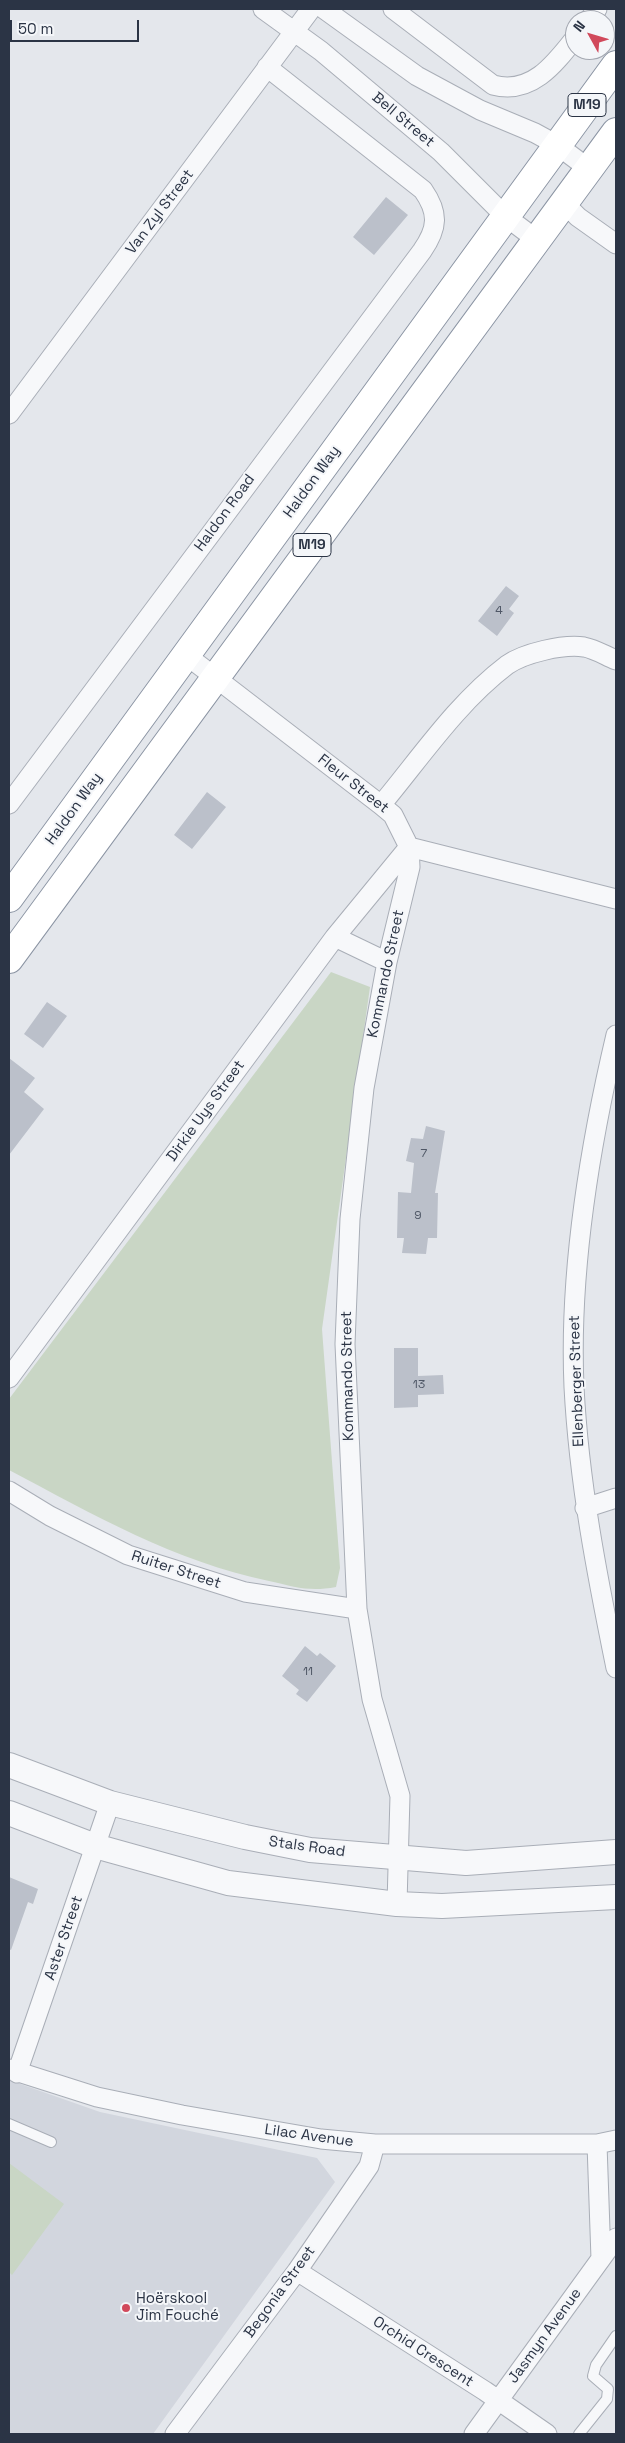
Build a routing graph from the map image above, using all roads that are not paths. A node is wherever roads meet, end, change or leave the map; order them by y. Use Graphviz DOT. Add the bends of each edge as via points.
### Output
graph roads {
  1 [pos="263,9"];
  2 [pos="311,9"];
  3 [pos="324,9"];
  4 [pos="393,9"];
  5 [pos="294,32"];
  6 [pos="565,50"];
  7 [pos="616,65"];
  8 [pos="267,67"];
  9 [pos="616,132"];
  10 [pos="557,145"];
  11 [pos="589,169"];
  12 [pos="564,203"];
  13 [pos="505,216"];
  14 [pos="537,240"];
  15 [pos="616,244"];
  16 [pos="425,326"];
  17 [pos="456,350"];
  18 [pos="9,414"];
  19 [pos="287,516"];
  20 [pos="317,538"];
  21 [pos="186,655"];
  22 [pos="616,660"];
  23 [pos="215,678"];
  24 [pos="9,803"];
  25 [pos="381,805"];
  26 [pos="409,847"];
  27 [pos="16,889"];
  28 [pos="616,899"];
  29 [pos="52,900"];
  30 [pos="334,937"];
  31 [pos="9,959"];
  32 [pos="387,962"];
  33 [pos="616,1035"];
  34 [pos="9,1378"];
  35 [pos="9,1491"];
  36 [pos="616,1498"];
  37 [pos="585,1508"];
  38 [pos="357,1609"];
  39 [pos="616,1668"];
  40 [pos="9,1765"];
  41 [pos="110,1803"];
  42 [pos="9,1813"];
  43 [pos="95,1846"];
  44 [pos="616,1852"];
  45 [pos="398,1857"];
  46 [pos="616,1897"];
  47 [pos="397,1904"];
  48 [pos="13,2071"];
  49 [pos="9,2124"];
  50 [pos="616,2140"];
  51 [pos="51,2142"];
  52 [pos="375,2144"];
  53 [pos="597,2144"];
  54 [pos="616,2238"];
  55 [pos="602,2259"];
  56 [pos="298,2271"];
  57 [pos="616,2336"];
  58 [pos="498,2401"];
  59 [pos="176,2434"];
  60 [pos="474,2434"];
  61 [pos="547,2434"];
  62 [pos="579,2434"];
  1 -- 5 [label="street, Bell Street"];
  2 -- 5 [label="street, Van Zyl Street"];
  3 -- 10 [label="street" via="418,76 480,110"];
  4 -- 6 [label="street" via="493,85 505,88 542,76"];
  5 -- 8 [label="street, Van Zyl Street"];
  5 -- 13 [label="street, Bell Street" via="441,152"];
  7 -- 10 [label="highway, Haldon Way / M19"];
  8 -- 18 [label="street, Van Zyl Street"];
  8 -- 24 [label="street, Haldon Road" via="412,179 433,204 431,238"];
  9 -- 11 [label="highway, M19"];
  10 -- 11 [label="street"];
  10 -- 13 [label="highway, Haldon Way / M19"];
  11 -- 12 [label="highway, M19"];
  12 -- 14 [label="highway, M19"];
  12 -- 15 [label="street"];
  13 -- 14 [label="street, Bell Street"];
  13 -- 16 [label="highway, Haldon Way / M19"];
  14 -- 17 [label="highway, M19"];
  16 -- 17 [label="highway"];
  16 -- 19 [label="highway, Haldon Way / M19"];
  17 -- 20 [label="highway, M19"];
  19 -- 20 [label="highway"];
  19 -- 21 [label="highway, Haldon Way / M19"];
  20 -- 23 [label="highway, M19"];
  21 -- 23 [label="street, Fleur Street"];
  21 -- 27 [label="highway, Haldon Way / M19"];
  22 -- 25 [label="street" via="585,647 556,648 508,664 464,704"];
  23 -- 25 [label="street, Fleur Street"];
  23 -- 29 [label="highway, M19"];
  25 -- 26 [label="street, Fleur Street" via="393,815"];
  26 -- 28 [label="street"];
  26 -- 30 [label="street, Dirkie Uys Street"];
  26 -- 32 [label="street, Kommando Street" via="410,867"];
  27 -- 29 [label="highway"];
  29 -- 31 [label="highway, M19"];
  30 -- 32 [label="street"];
  30 -- 34 [label="street, Dirkie Uys Street"];
  32 -- 38 [label="street, Kommando Street" via="364,1088 350,1219 345,1344"];
  33 -- 37 [label="street, Ellenberger Street" via="597,1114 574,1313 574,1387"];
  35 -- 38 [label="street, Ruiter Street" via="128,1556 245,1592"];
  36 -- 37 [label="street"];
  37 -- 39 [label="street, Ellenberger Street"];
  38 -- 45 [label="street, Kommando Street" via="372,1699 400,1796"];
  40 -- 41 [label="street, Stals Road"];
  41 -- 43 [label="street, Aster Street"];
  41 -- 45 [label="street, Stals Road" via="310,1850"];
  42 -- 43 [label="street"];
  43 -- 47 [label="street" via="228,1883"];
  43 -- 48 [label="street, Aster Street"];
  44 -- 45 [label="street, Stals Road" via="466,1863"];
  45 -- 47 [label="street, Kommando Street"];
  46 -- 47 [label="street" via="442,1906"];
  48 -- 52 [label="street, Lilac Avenue" via="97,2097 182,2115 321,2139"];
  49 -- 51 [label="lane"];
  50 -- 53 [label="street, Lilac Avenue"];
  52 -- 53 [label="street, Lilac Avenue"];
  52 -- 56 [label="street, Begonia Street" via="369,2166"];
  53 -- 55 [label="street"];
  54 -- 55 [label="street, Jasmyn Avenue"];
  55 -- 58 [label="street, Jasmyn Avenue"];
  56 -- 58 [label="street, Orchid Crescent"];
  56 -- 59 [label="street, Begonia Street"];
  57 -- 62 [label="lane" via="596,2365 593,2376 608,2389 607,2399"];
  58 -- 60 [label="street, Jasmyn Avenue"];
  58 -- 61 [label="street, Orchid Crescent"];
}
